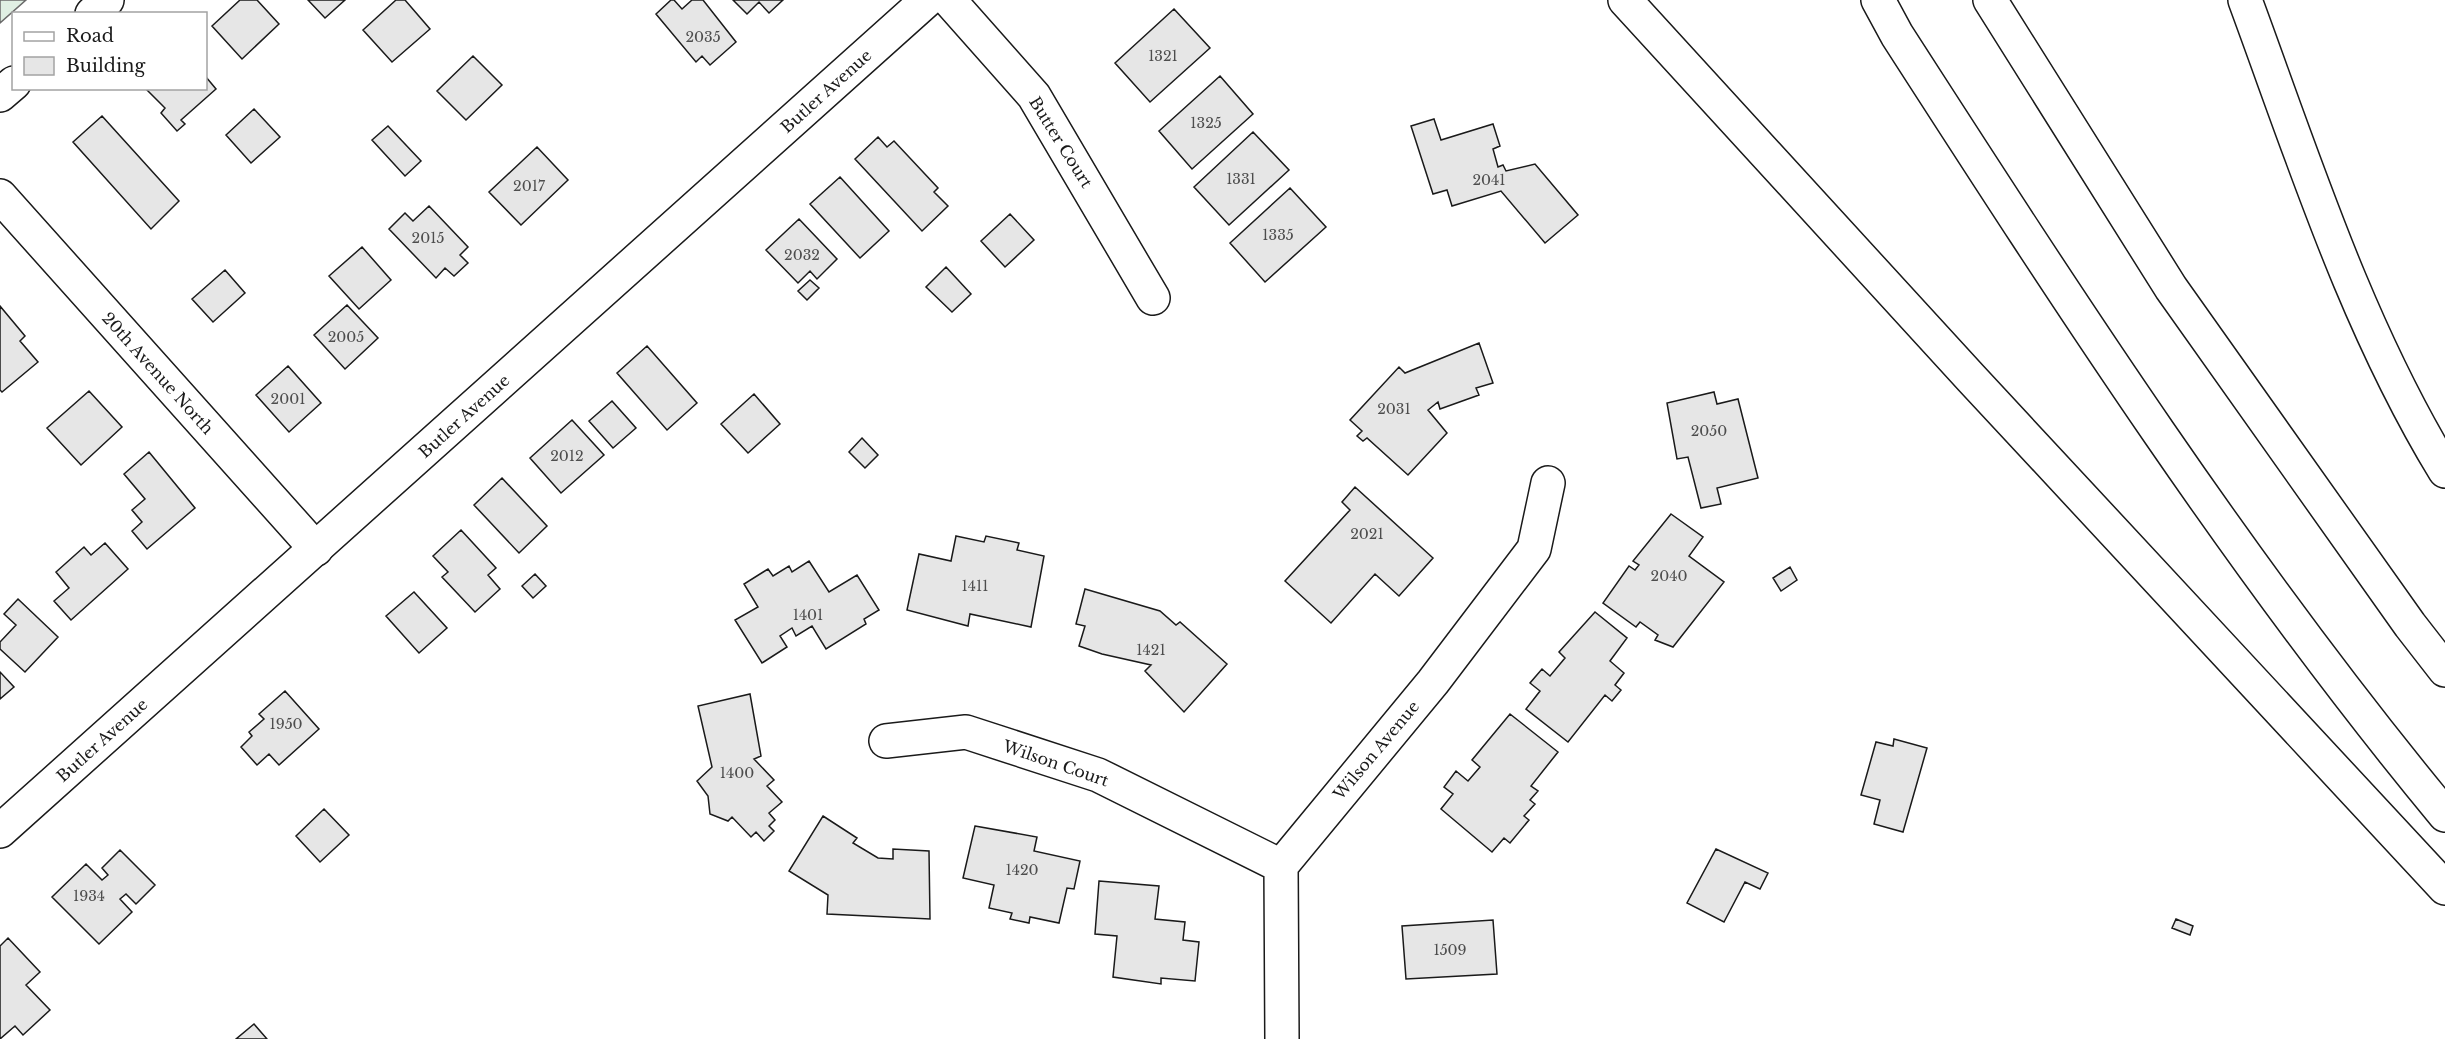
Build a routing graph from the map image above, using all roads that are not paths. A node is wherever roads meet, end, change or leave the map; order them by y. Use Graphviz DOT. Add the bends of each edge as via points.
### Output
graph roads {
  1 [pos="107,0"];
  2 [pos="927,0"];
  3 [pos="949,0"];
  4 [pos="1624,0"];
  5 [pos="1878,0"];
  6 [pos="1990,0"];
  7 [pos="2246,0"];
  8 [pos="94,12"];
  9 [pos="12,85"];
  10 [pos="0,96"];
  11 [pos="0,196"];
  12 [pos="1153,298"];
  13 [pos="2445,471"];
  14 [pos="1548,483"];
  15 [pos="316,549"];
  16 [pos="2445,670"];
  17 [pos="886,741"];
  18 [pos="2445,815"];
  19 [pos="0,831"];
  20 [pos="1281,866"];
  21 [pos="2445,888"];
  22 [pos="1282,1039"];
  1 -- 8 [label="main road"];
  2 -- 15 [label="main road, Butler Avenue"];
  3 -- 12 [label="main road, Butter Court" via="1034,96"];
  4 -- 21 [label="main road"];
  5 -- 18 [label="main road" via="2053,277 2209,506 2395,755"];
  6 -- 16 [label="main road" via="2171,288"];
  7 -- 13 [label="main road" via="2347,278 2422,434"];
  9 -- 10 [label="main road"];
  11 -- 15 [label="main road, 20th Avenue North"];
  14 -- 20 [label="main road, Wilson Avenue" via="1534,549 1432,682"];
  15 -- 19 [label="main road, Butler Avenue"];
  17 -- 20 [label="main road, Wilson Court" via="966,732 1098,775"];
  20 -- 22 [label="main road"];
}
